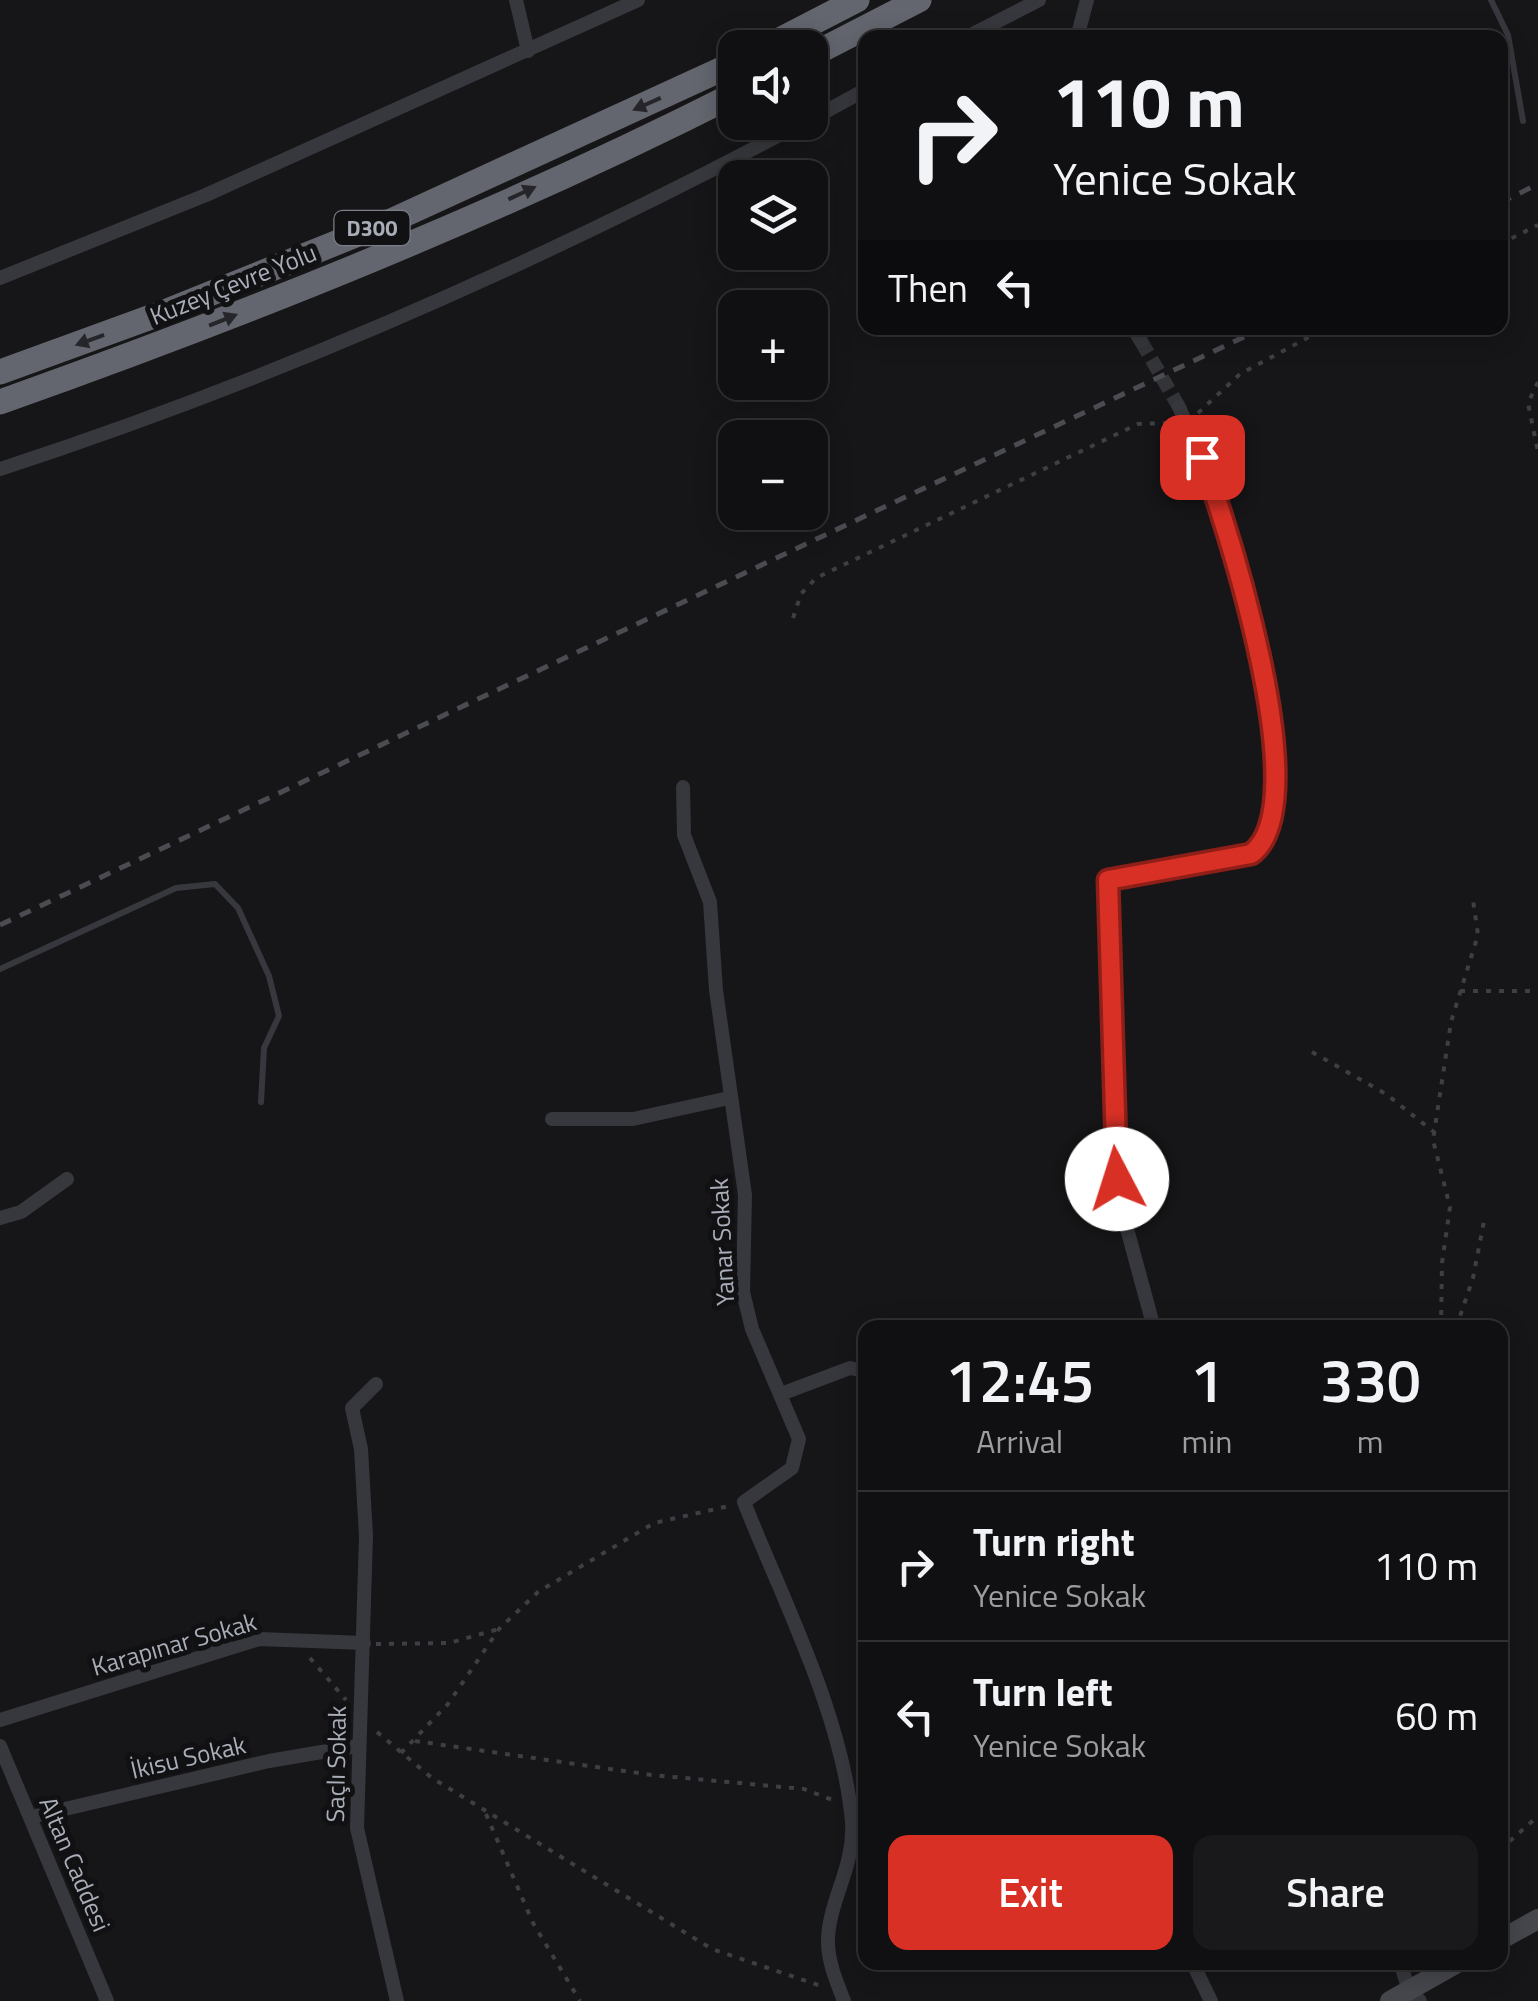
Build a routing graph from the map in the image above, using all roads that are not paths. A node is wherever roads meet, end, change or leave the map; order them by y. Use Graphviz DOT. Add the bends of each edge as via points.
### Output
graph roads {
  1 [pos="516,0"];
  2 [pos="638,0"];
  3 [pos="857,0"];
  4 [pos="920,0"];
  5 [pos="1039,0"];
  6 [pos="1087,0"];
  7 [pos="1491,0"];
  8 [pos="799,30"];
  9 [pos="861,30"];
  10 [pos="981,30"];
  11 [pos="1079,30"];
  12 [pos="1506,30"];
  13 [pos="858,32"];
  14 [pos="1508,35"];
  15 [pos="828,47"];
  16 [pos="528,51"];
  17 [pos="718,70"];
  18 [pos="858,94"];
  19 [pos="718,102"];
  20 [pos="828,110"];
  21 [pos="1523,121"];
  22 [pos="770,140"];
  23 [pos="0,278"];
  24 [pos="0,372"];
  25 [pos="0,402"];
  26 [pos="1179,407"];
  27 [pos="0,469"];
  28 [pos="683,787"];
  29 [pos="0,968"];
  30 [pos="729,1098"];
  31 [pos="262,1102"];
  32 [pos="552,1119"];
  33 [pos="68,1179"];
  34 [pos="0,1218"];
  35 [pos="1152,1320"];
  36 [pos="858,1370"];
  37 [pos="376,1384"];
  38 [pos="781,1394"];
  39 [pos="364,1643"];
  40 [pos="0,1720"];
  41 [pos="0,1746"];
  42 [pos="358,1746"];
  43 [pos="30,1817"];
  44 [pos="1538,1919"];
  45 [pos="1508,1936"];
  46 [pos="1196,1970"];
  47 [pos="1404,1970"];
  48 [pos="1449,1970"];
  49 [pos="842,1996"];
  50 [pos="1415,1996"];
  51 [pos="106,2001"];
  52 [pos="397,2001"];
  53 [pos="1211,2001"];
  54 [pos="1390,2001"];
  1 -- 16 [label="street"];
  2 -- 16 [label="street"];
  3 -- 8 [label="highway"];
  4 -- 9 [label="highway"];
  5 -- 10 [label="street"];
  6 -- 11 [label="street"];
  7 -- 12 [label="lane"];
  13 -- 15 [label="highway"];
  14 -- 21 [label="lane"];
  16 -- 23 [label="street" via="206,195"];
  17 -- 24 [label="highway, Kuzey Çevre Yolu / D300, one-way" via="393,220"];
  18 -- 20 [label="street"];
  25 -- 19 [label="highway, Kuzey Çevre Yolu / D300, one-way" via="403,247"];
  22 -- 27 [label="street" via="600,227 365,334 234,388"];
  26 -- 35 [label="street" via="1218,501 1248,603 1268,691 1273,775 1266,836 1251,854 1108,880 1113,1143 1123,1214"];
  28 -- 30 [label="street, Yanar Sokak" via="684,835 710,902"];
  29 -- 31 [label="lane" via="176,888 214,884 238,908 279,1016 264,1048"];
  30 -- 32 [label="street" via="632,1119"];
  30 -- 38 [label="street, Yanar Sokak" via="745,1195 743,1292"];
  33 -- 34 [label="street" via="21,1212"];
  36 -- 38 [label="street"];
  37 -- 39 [label="street, Saçlı Sokak" via="352,1408 364,1492"];
  38 -- 49 [label="street, Yanar Sokak" via="798,1429 796,1460 744,1502 836,1738 850,1806 850,1860 828,1943"];
  39 -- 40 [label="street, Karapınar Sokak" via="259,1638"];
  39 -- 42 [label="street, Saçlı Sokak"];
  41 -- 43 [label="street, Altan Caddesi"];
  42 -- 43 [label="street, İkisu Sokak"];
  42 -- 52 [label="street, Saçlı Sokak" via="356,1828"];
  43 -- 51 [label="street, Altan Caddesi"];
  44 -- 45 [label="street"];
  46 -- 53 [label="street"];
  47 -- 50 [label="street"];
  48 -- 50 [label="street"];
  50 -- 54 [label="street"];
}
